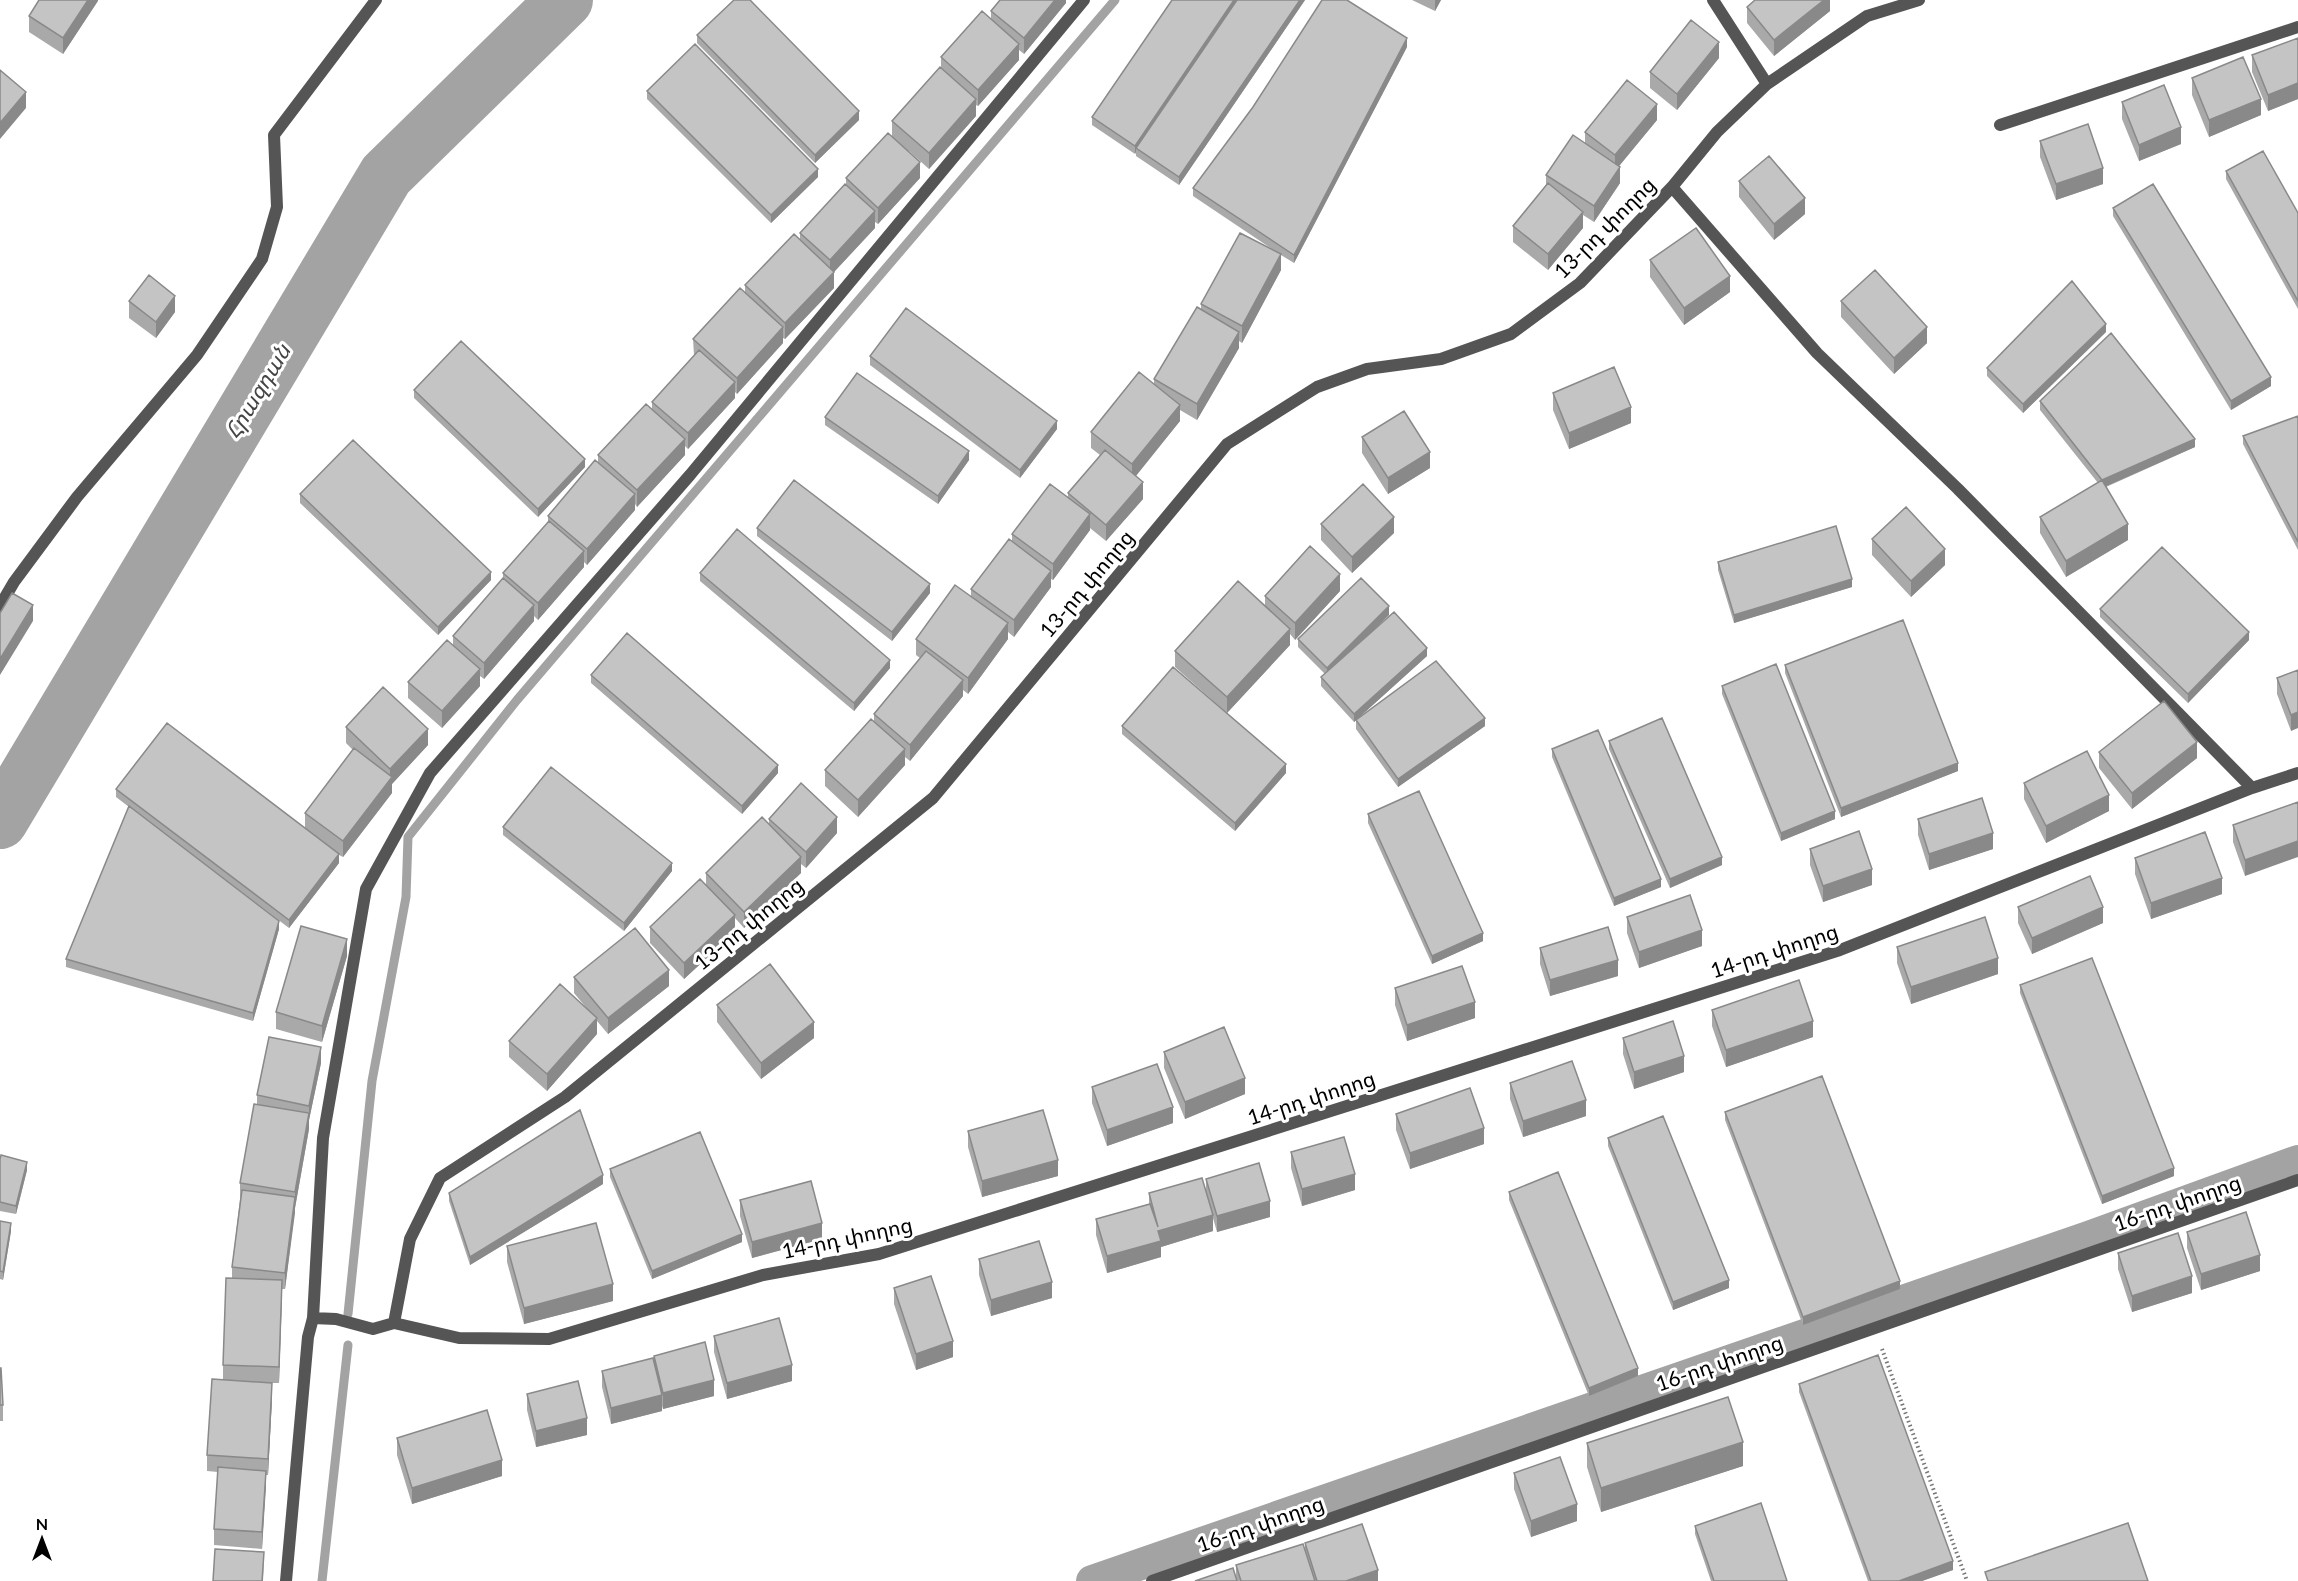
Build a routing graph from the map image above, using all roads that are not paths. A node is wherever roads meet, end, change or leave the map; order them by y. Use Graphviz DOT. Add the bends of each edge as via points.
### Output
graph roads {
  1 [pos="376,0"];
  2 [pos="1083,0"];
  3 [pos="1713,0"];
  4 [pos="1919,0"];
  5 [pos="2298,27"];
  6 [pos="1767,84"];
  7 [pos="2000,125"];
  8 [pos="1672,187"];
  9 [pos="0,606"];
  10 [pos="2298,773"];
  11 [pos="2252,788"];
  12 [pos="2298,1180"];
  13 [pos="313,1318"];
  14 [pos="394,1323"];
  15 [pos="286,1581"];
  16 [pos="1152,1581"];
  1 -- 9 [label="street" via="274,135 277,207 262,259 196,355 77,497"];
  2 -- 13 [label="street" via="690,476 430,773 366,889 323,1138"];
  3 -- 6 [label="street"];
  4 -- 6 [label="street, 13-րդ փողոց" via="1867,16"];
  5 -- 7 [label="street"];
  6 -- 8 [label="street, 13-րդ փողոց" via="1717,132"];
  8 -- 11 [label="street" via="1817,353 1958,489"];
  8 -- 14 [label="street, 13-րդ փողոց" via="1580,283 1511,334 1442,359 1367,369 1317,387 1227,444 933,798 566,1097 440,1178 410,1239"];
  10 -- 11 [label="street, 14-րդ փողոց"];
  11 -- 14 [label="street, 14-րդ փողոց" via="1840,950 879,1254 763,1275 549,1339 459,1338"];
  12 -- 16 [label="street, 16-րդ փողոց"];
  13 -- 14 [label="street, 14-րդ փողոց" via="336,1319 373,1329"];
  13 -- 15 [label="street" via="308,1337"];
}
